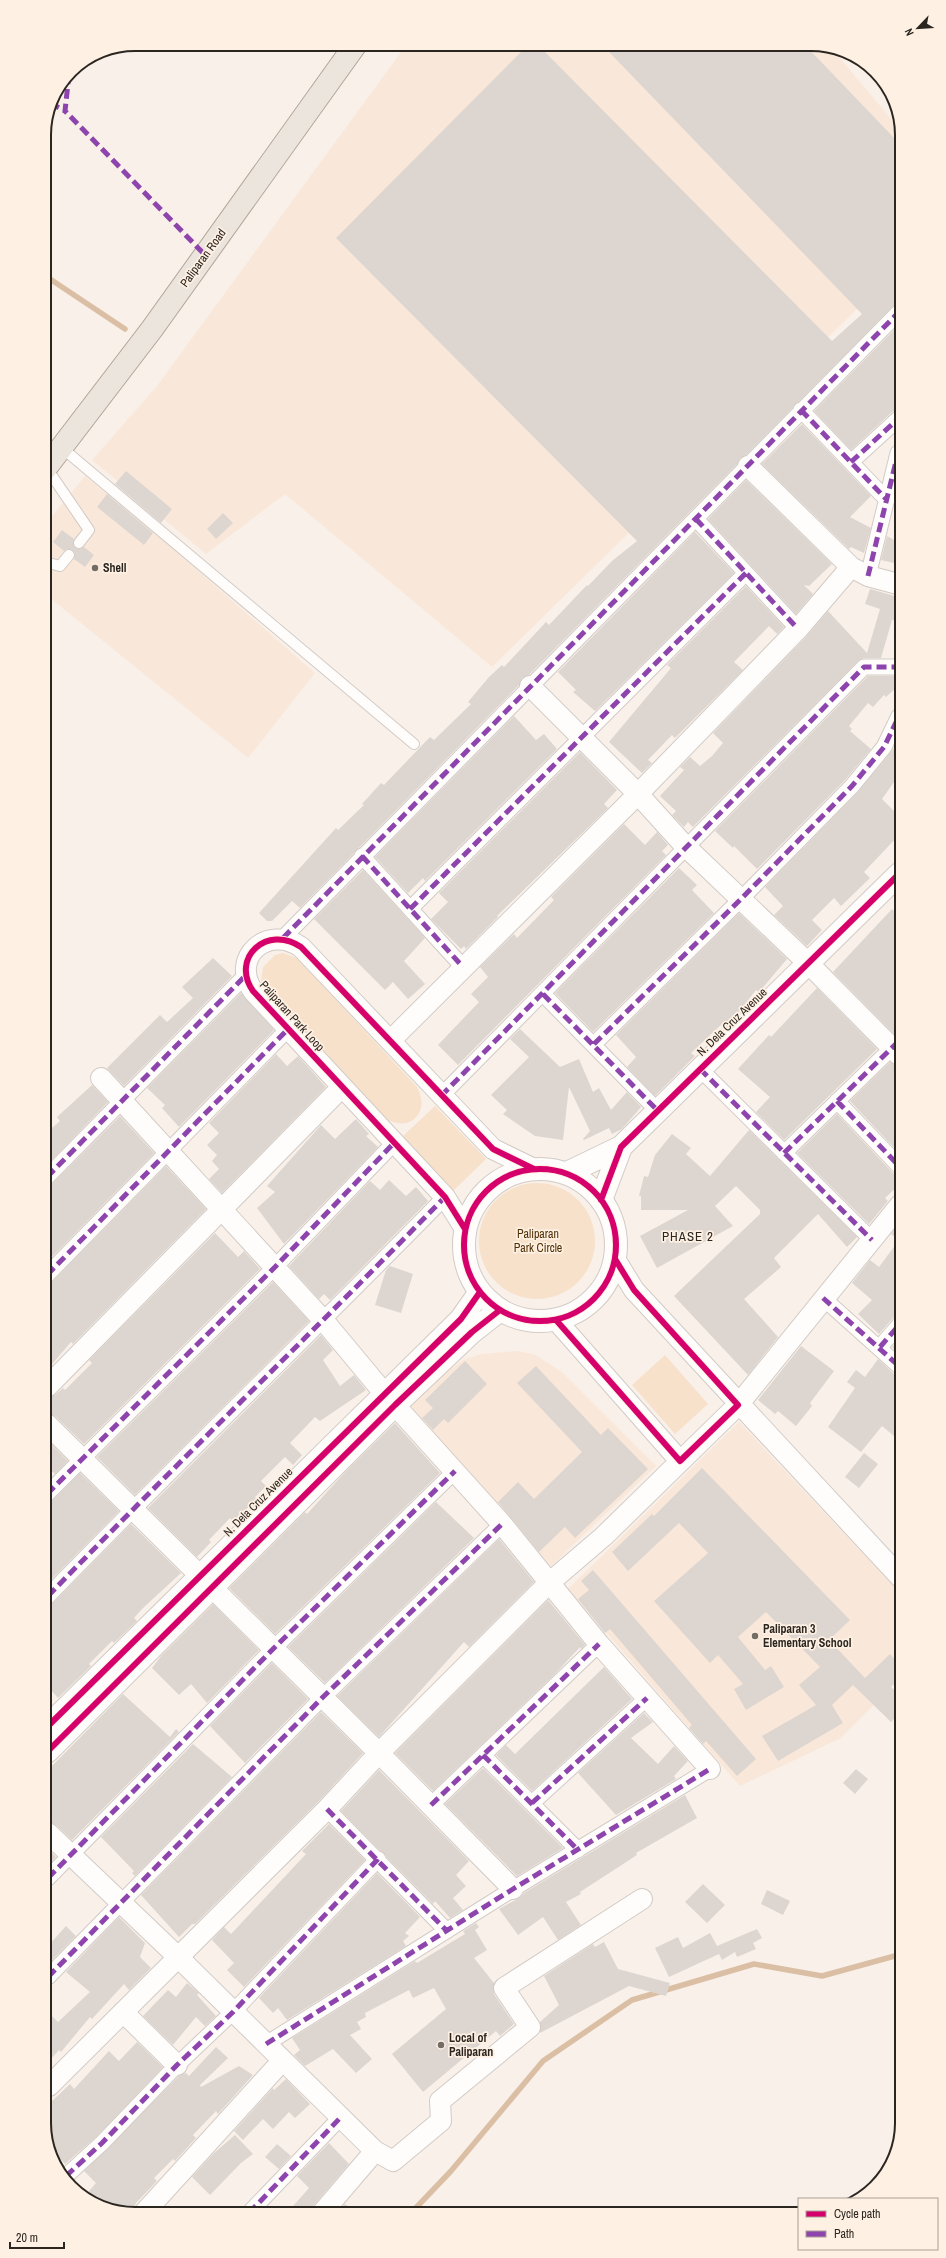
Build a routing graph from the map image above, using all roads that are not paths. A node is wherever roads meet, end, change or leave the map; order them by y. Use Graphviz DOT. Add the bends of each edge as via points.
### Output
graph roads {
  1 [pos="351,51"];
  2 [pos="895,316"];
  3 [pos="801,410"];
  4 [pos="895,422"];
  5 [pos="61,447"];
  6 [pos="51,461"];
  7 [pos="851,462"];
  8 [pos="748,466"];
  9 [pos="895,466"];
  10 [pos="51,475"];
  11 [pos="887,500"];
  12 [pos="696,519"];
  13 [pos="79,543"];
  14 [pos="69,555"];
  15 [pos="51,564"];
  16 [pos="851,567"];
  17 [pos="746,573"];
  18 [pos="868,576"];
  19 [pos="895,583"];
  20 [pos="798,629"];
  21 [pos="895,667"];
  22 [pos="530,686"];
  23 [pos="895,724"];
  24 [pos="582,738"];
  25 [pos="414,744"];
  26 [pos="638,794"];
  27 [pos="685,846"];
  28 [pos="362,856"];
  29 [pos="895,878"];
  30 [pos="741,899"];
  31 [pos="410,909"];
  32 [pos="283,938"];
  33 [pos="808,963"];
  34 [pos="463,967"];
  35 [pos="246,975"];
  36 [pos="543,994"];
  37 [pos="288,1029"];
  38 [pos="390,1041"];
  39 [pos="594,1044"];
  40 [pos="895,1046"];
  41 [pos="895,1050"];
  42 [pos="700,1069"];
  43 [pos="101,1078"];
  44 [pos="342,1087"];
  45 [pos="441,1096"];
  46 [pos="122,1101"];
  47 [pos="837,1101"];
  48 [pos="658,1111"];
  49 [pos="394,1143"];
  50 [pos="621,1147"];
  51 [pos="168,1152"];
  52 [pos="784,1153"];
  53 [pos="895,1162"];
  54 [pos="534,1168"];
  55 [pos="51,1173"];
  56 [pos="567,1173"];
  57 [pos="445,1197"];
  58 [pos="601,1200"];
  59 [pos="224,1210"];
  60 [pos="895,1211"];
  61 [pos="465,1229"];
  62 [pos="872,1240"];
  63 [pos="615,1259"];
  64 [pos="275,1268"];
  65 [pos="51,1271"];
  66 [pos="480,1292"];
  67 [pos="823,1298"];
  68 [pos="500,1310"];
  69 [pos="556,1320"];
  70 [pos="324,1321"];
  71 [pos="895,1330"];
  72 [pos="880,1347"];
  73 [pos="895,1362"];
  74 [pos="51,1383"];
  75 [pos="390,1399"];
  76 [pos="738,1405"];
  77 [pos="51,1428"];
  78 [pos="82,1458"];
  79 [pos="680,1461"];
  80 [pos="455,1471"];
  81 [pos="51,1490"];
  82 [pos="133,1508"];
  83 [pos="502,1524"];
  84 [pos="895,1572"];
  85 [pos="206,1580"];
  86 [pos="549,1583"];
  87 [pos="51,1593"];
  88 [pos="599,1644"];
  89 [pos="274,1648"];
  90 [pos="323,1697"];
  91 [pos="647,1698"];
  92 [pos="51,1723"];
  93 [pos="51,1748"];
  94 [pos="379,1753"];
  95 [pos="483,1755"];
  96 [pos="710,1769"];
  97 [pos="532,1803"];
  98 [pos="431,1805"];
  99 [pos="327,1809"];
  100 [pos="51,1837"];
  101 [pos="578,1850"];
  102 [pos="70,1856"];
  103 [pos="378,1859"];
  104 [pos="51,1875"];
  105 [pos="513,1889"];
  106 [pos="642,1899"];
  107 [pos="120,1904"];
  108 [pos="447,1931"];
  109 [pos="178,1957"];
  110 [pos="51,1974"];
  111 [pos="123,2012"];
  112 [pos="233,2012"];
  113 [pos="266,2044"];
  114 [pos="282,2061"];
  115 [pos="177,2065"];
  116 [pos="51,2084"];
  117 [pos="341,2117"];
  118 [pos="375,2151"];
  119 [pos="68,2174"];
  120 [pos="149,2207"];
  121 [pos="255,2207"];
  122 [pos="326,2207"];
  1 -- 5 [label="main road, Paliparan Road" via="157,323"];
  2 -- 3 [label="street"];
  3 -- 7 [label="street"];
  3 -- 8 [label="street"];
  4 -- 7 [label="street"];
  5 -- 6 [label="main road, Paliparan Road"];
  5 -- 25 [label="lane"];
  7 -- 11 [label="street"];
  8 -- 12 [label="street"];
  8 -- 16 [label="street"];
  9 -- 11 [label="street"];
  10 -- 13 [label="lane" via="89,530"];
  11 -- 18 [label="street"];
  12 -- 17 [label="street"];
  12 -- 22 [label="street"];
  14 -- 15 [label="lane" via="60,566"];
  16 -- 18 [label="street"];
  16 -- 20 [label="street"];
  17 -- 20 [label="street"];
  17 -- 24 [label="street"];
  18 -- 19 [label="street"];
  20 -- 26 [label="street"];
  21 -- 27 [label="street" via="864,667"];
  22 -- 24 [label="street"];
  22 -- 28 [label="street"];
  23 -- 30 [label="street" via="884,747 852,786"];
  24 -- 26 [label="street"];
  24 -- 31 [label="street"];
  26 -- 27 [label="street"];
  26 -- 34 [label="street"];
  27 -- 30 [label="street"];
  27 -- 36 [label="street"];
  28 -- 31 [label="street"];
  28 -- 32 [label="street"];
  29 -- 33 [label="street, N. Dela Cruz Avenue"];
  30 -- 33 [label="street"];
  30 -- 39 [label="street"];
  31 -- 34 [label="street"];
  32 -- 35 [label="street, Paliparan Park Loop" via="269,940 256,947 246,964"];
  32 -- 38 [label="street" via="301,947"];
  33 -- 40 [label="street"];
  33 -- 42 [label="street, N. Dela Cruz Avenue"];
  34 -- 38 [label="street"];
  35 -- 37 [label="street, Paliparan Park Loop" via="253,991"];
  35 -- 46 [label="street"];
  36 -- 39 [label="street"];
  36 -- 45 [label="street"];
  37 -- 44 [label="street, Paliparan Park Loop"];
  37 -- 51 [label="street"];
  38 -- 45 [label="street"];
  39 -- 48 [label="street"];
  41 -- 47 [label="street"];
  42 -- 48 [label="street, N. Dela Cruz Avenue"];
  42 -- 52 [label="street"];
  43 -- 46 [label="street"];
  44 -- 49 [label="street, Paliparan Park Loop"];
  44 -- 59 [label="street"];
  45 -- 54 [label="street" via="493,1149"];
  46 -- 51 [label="street"];
  46 -- 55 [label="street"];
  47 -- 52 [label="street"];
  47 -- 53 [label="street"];
  48 -- 50 [label="street, N. Dela Cruz Avenue"];
  49 -- 57 [label="street, Paliparan Park Loop"];
  49 -- 64 [label="street"];
  50 -- 56 [label="street, N. Dela Cruz Avenue"];
  50 -- 58 [label="street, N. Dela Cruz Avenue"];
  51 -- 59 [label="street"];
  51 -- 65 [label="street"];
  52 -- 62 [label="street"];
  54 -- 56 [label="street"];
  54 -- 61 [label="street" via="518,1171 490,1187 473,1208"];
  56 -- 58 [label="street" via="586,1184"];
  57 -- 61 [label="street, Paliparan Park Loop"];
  57 -- 70 [label="street"];
  58 -- 63 [label="street" via="611,1218 616,1238"];
  59 -- 64 [label="street"];
  59 -- 74 [label="street"];
  60 -- 62 [label="street"];
  61 -- 66 [label="street" via="463,1245 466,1262 471,1278"];
  62 -- 67 [label="street"];
  63 -- 69 [label="street" via="610,1276 601,1292 574,1314"];
  63 -- 76 [label="street" via="634,1290"];
  64 -- 70 [label="street"];
  64 -- 78 [label="street"];
  66 -- 68 [label="street"];
  66 -- 75 [label="street" via="461,1319"];
  67 -- 72 [label="street"];
  67 -- 76 [label="street"];
  68 -- 69 [label="street" via="524,1319"];
  68 -- 75 [label="street"];
  69 -- 79 [label="street"];
  70 -- 75 [label="street"];
  70 -- 82 [label="street"];
  71 -- 72 [label="street"];
  72 -- 73 [label="street"];
  75 -- 80 [label="street"];
  75 -- 85 [label="street"];
  76 -- 79 [label="street"];
  76 -- 84 [label="street"];
  77 -- 78 [label="street"];
  78 -- 81 [label="street"];
  78 -- 82 [label="street"];
  79 -- 86 [label="street" via="604,1536"];
  80 -- 83 [label="street"];
  80 -- 89 [label="street"];
  82 -- 85 [label="street"];
  82 -- 87 [label="street"];
  83 -- 86 [label="street"];
  83 -- 90 [label="street"];
  85 -- 89 [label="street"];
  85 -- 92 [label="street"];
  85 -- 93 [label="street"];
  86 -- 88 [label="street"];
  86 -- 94 [label="street"];
  88 -- 91 [label="street"];
  88 -- 95 [label="street"];
  89 -- 90 [label="street"];
  89 -- 102 [label="street"];
  90 -- 94 [label="street"];
  90 -- 107 [label="street"];
  91 -- 96 [label="street"];
  91 -- 97 [label="street"];
  94 -- 98 [label="street"];
  94 -- 99 [label="street"];
  95 -- 97 [label="street"];
  95 -- 98 [label="street"];
  96 -- 101 [label="street"];
  97 -- 101 [label="street"];
  98 -- 105 [label="street"];
  99 -- 103 [label="street"];
  99 -- 109 [label="street"];
  100 -- 102 [label="street"];
  101 -- 105 [label="street"];
  102 -- 104 [label="street"];
  102 -- 107 [label="street"];
  103 -- 108 [label="street"];
  103 -- 112 [label="street"];
  105 -- 108 [label="street"];
  106 -- 118 [label="street" via="504,1988 530,2027 440,2101 441,2121 393,2162"];
  107 -- 109 [label="street"];
  107 -- 110 [label="street"];
  108 -- 113 [label="street"];
  109 -- 111 [label="street"];
  109 -- 112 [label="street"];
  111 -- 115 [label="street"];
  111 -- 116 [label="street"];
  112 -- 113 [label="street"];
  112 -- 115 [label="street"];
  113 -- 114 [label="street"];
  114 -- 117 [label="street"];
  114 -- 120 [label="street"];
  115 -- 119 [label="street" via="102,2143"];
  117 -- 118 [label="street"];
  117 -- 121 [label="street"];
  118 -- 122 [label="street"];
}
